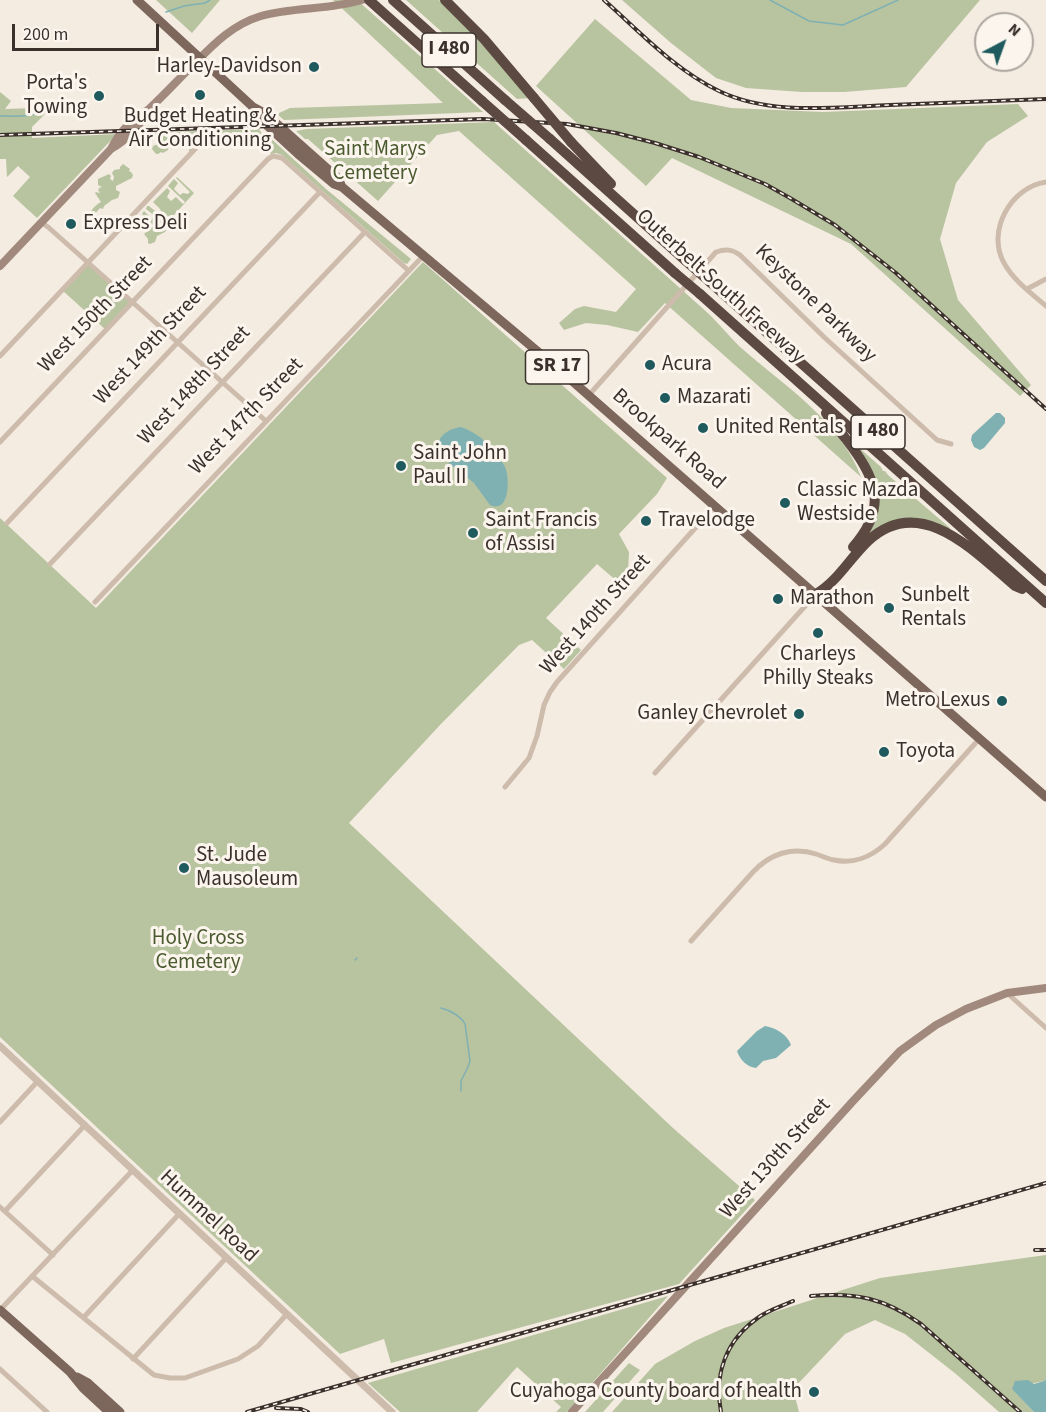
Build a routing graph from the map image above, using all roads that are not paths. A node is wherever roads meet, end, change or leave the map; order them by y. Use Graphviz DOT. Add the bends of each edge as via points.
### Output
graph roads {
  1 [pos="137,0"];
  2 [pos="393,0"];
  3 [pos="445,0"];
  4 [pos="368,1"];
  5 [pos="200,58"];
  6 [pos="196,148"];
  7 [pos="1046,182"];
  8 [pos="320,192"];
  9 [pos="42,223"];
  10 [pos="364,231"];
  11 [pos="674,249"];
  12 [pos="424,255"];
  13 [pos="88,262"];
  14 [pos="0,266"];
  15 [pos="409,271"];
  16 [pos="1046,279"];
  17 [pos="1027,289"];
  18 [pos="133,302"];
  19 [pos="1046,306"];
  20 [pos="178,342"];
  21 [pos="0,356"];
  22 [pos="222,382"];
  23 [pos="589,395"];
  24 [pos="825,406"];
  25 [pos="266,421"];
  26 [pos="0,442"];
  27 [pos="951,444"];
  28 [pos="715,506"];
  29 [pos="7,523"];
  30 [pos="50,564"];
  31 [pos="1046,581"];
  32 [pos="1029,588"];
  33 [pos="816,594"];
  34 [pos="94,602"];
  35 [pos="1046,603"];
  36 [pos="980,738"];
  37 [pos="656,773"];
  38 [pos="505,787"];
  39 [pos="1046,797"];
  40 [pos="691,941"];
  41 [pos="1046,988"];
  42 [pos="1007,993"];
  43 [pos="1046,1028"];
  44 [pos="0,1046"];
  45 [pos="38,1081"];
  46 [pos="0,1122"];
  47 [pos="85,1125"];
  48 [pos="133,1170"];
  49 [pos="2,1209"];
  50 [pos="180,1214"];
  51 [pos="53,1254"];
  52 [pos="227,1257"];
  53 [pos="32,1276"];
  54 [pos="0,1310"];
  55 [pos="287,1314"];
  56 [pos="84,1317"];
  57 [pos="133,1359"];
  58 [pos="0,1368"];
  59 [pos="70,1372"];
  60 [pos="47,1412"];
  61 [pos="109,1412"];
  62 [pos="120,1412"];
  63 [pos="392,1412"];
  64 [pos="572,1412"];
  1 -- 5 [label="main road, Brookpark Road / SR 17"];
  2 -- 11 [label="highway, Outerbelt South Freeway / I 480, bridge"];
  3 -- 11 [label="highway, bridge" via="484,39 595,169"];
  4 -- 5 [label="main road" via="250,20 219,39"];
  4 -- 24 [label="highway, Outerbelt South Freeway / I 480, bridge"];
  5 -- 9 [label="main road"];
  5 -- 12 [label="main road, Brookpark Road / SR 17" via="338,178 342,187"];
  6 -- 13 [label="street"];
  7 -- 17 [label="street" via="1036,183 1015,198 999,231 1003,261"];
  8 -- 10 [label="street"];
  8 -- 18 [label="street, West 150th Street" via="282,158 273,156"];
  8 -- 20 [label="street, West 149th Street"];
  9 -- 13 [label="street"];
  9 -- 14 [label="main road"];
  10 -- 15 [label="street"];
  10 -- 22 [label="street, West 148th Street"];
  11 -- 31 [label="highway, Outerbelt South Freeway / I 480, bridge"];
  12 -- 15 [label="street, West 147th Street"];
  12 -- 23 [label="main road, Brookpark Road / SR 17"];
  13 -- 18 [label="street"];
  13 -- 21 [label="street"];
  15 -- 25 [label="street, West 147th Street"];
  16 -- 17 [label="street"];
  17 -- 19 [label="street"];
  18 -- 20 [label="street"];
  18 -- 26 [label="street, West 150th Street"];
  20 -- 22 [label="street"];
  20 -- 29 [label="street, West 149th Street"];
  22 -- 25 [label="street"];
  22 -- 30 [label="street, West 148th Street"];
  23 -- 27 [label="street, Keystone Parkway" via="716,252 723,249 740,255 937,440"];
  23 -- 28 [label="main road, Brookpark Road / SR 17"];
  24 -- 32 [label="highway, Outerbelt South Freeway / I 480"];
  24 -- 33 [label="highway" via="826,414 868,472 874,507 866,531 819,584"];
  25 -- 34 [label="street, West 147th Street"];
  28 -- 33 [label="main road, Brookpark Road / SR 17"];
  28 -- 38 [label="street, West 140th Street" via="557,682 544,705 529,758"];
  32 -- 33 [label="highway" via="1015,586 953,535 918,523 891,527 874,535"];
  32 -- 35 [label="highway, Outerbelt South Freeway / I 480"];
  33 -- 36 [label="main road, Brookpark Road / SR 17"];
  33 -- 37 [label="street"];
  36 -- 39 [label="main road, Brookpark Road / SR 17"];
  36 -- 40 [label="street" via="873,853 858,860 842,861 800,851 773,856 753,872"];
  41 -- 42 [label="main road, West 130th Street"];
  42 -- 43 [label="street"];
  42 -- 64 [label="main road, West 130th Street" via="955,1014 900,1051"];
  44 -- 45 [label="street, Hummel Road"];
  45 -- 46 [label="street"];
  45 -- 47 [label="street, Hummel Road"];
  47 -- 48 [label="street, Hummel Road"];
  47 -- 49 [label="street"];
  48 -- 50 [label="street, Hummel Road"];
  48 -- 51 [label="street"];
  49 -- 51 [label="street"];
  50 -- 52 [label="street, Hummel Road"];
  50 -- 56 [label="street"];
  51 -- 53 [label="street"];
  52 -- 55 [label="street, Hummel Road"];
  52 -- 57 [label="street"];
  53 -- 54 [label="street"];
  53 -- 56 [label="street"];
  54 -- 59 [label="main road"];
  55 -- 57 [label="street" via="258,1346 238,1359 185,1378 154,1375"];
  55 -- 63 [label="street, Hummel Road"];
  56 -- 57 [label="street"];
  58 -- 60 [label="street"];
  59 -- 61 [label="main road"];
  59 -- 62 [label="main road"];
}
